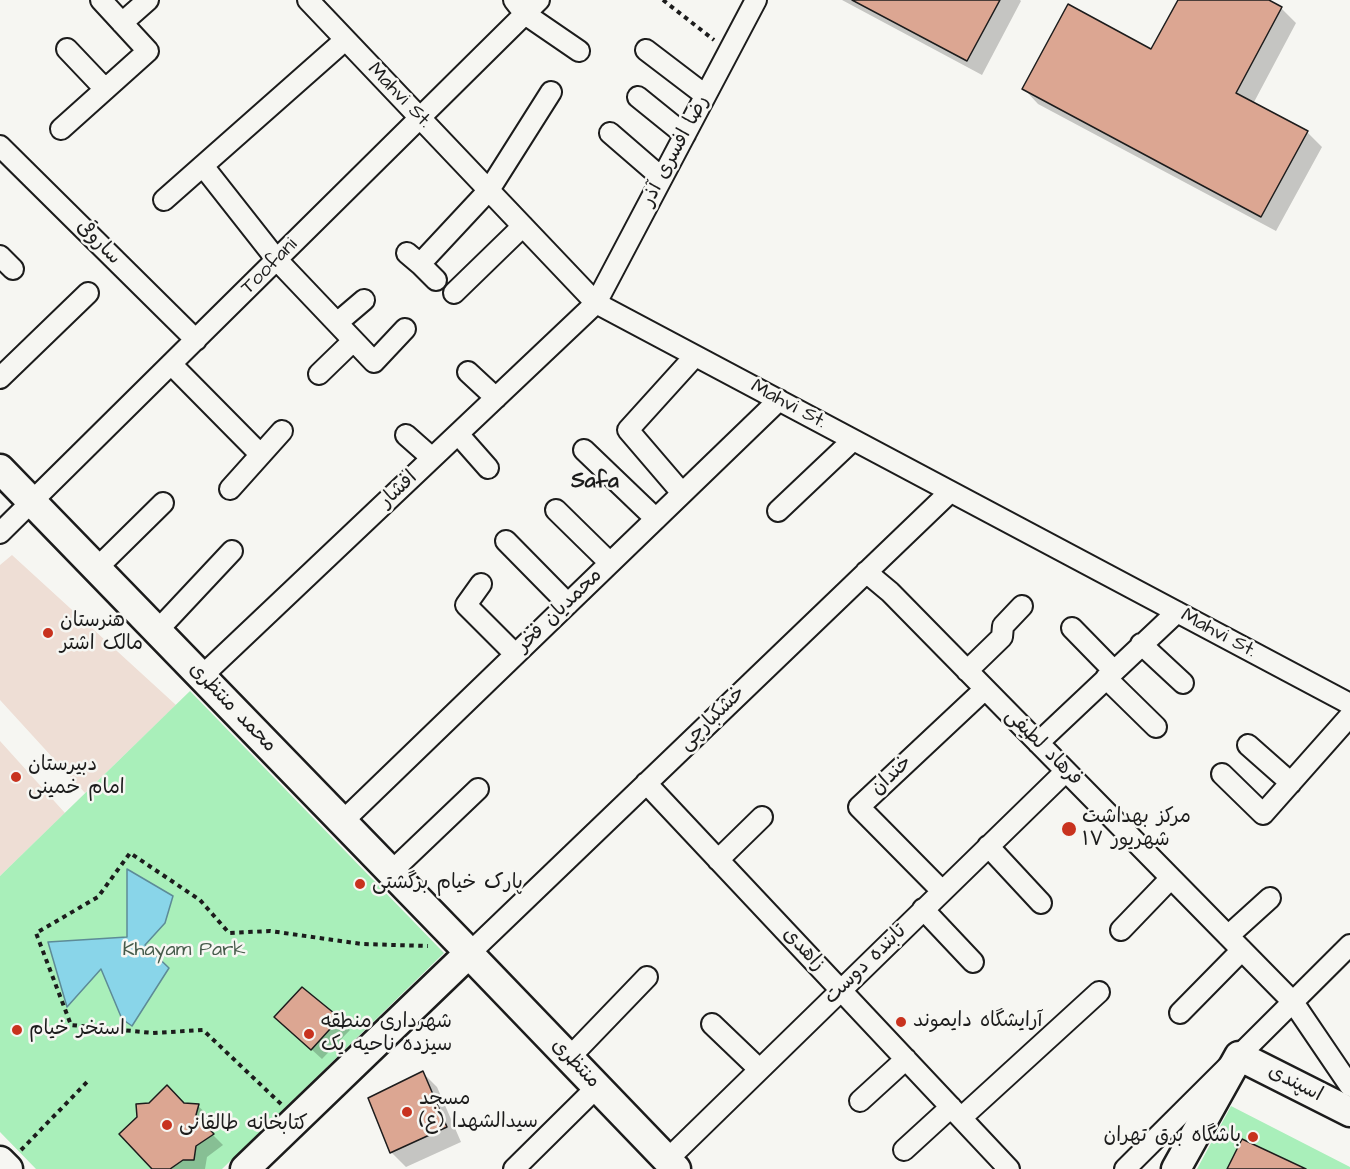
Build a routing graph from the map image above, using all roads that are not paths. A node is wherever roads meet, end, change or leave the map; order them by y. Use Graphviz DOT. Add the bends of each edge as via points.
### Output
graph roads {
  1 [pos="101,0"];
  2 [pos="148,0"];
  3 [pos="308,0"];
  4 [pos="539,0"];
  5 [pos="756,0"];
  6 [pos="519,7"];
  7 [pos="122,23"];
  8 [pos="345,40"];
  9 [pos="67,49"];
  10 [pos="646,50"];
  11 [pos="579,51"];
  12 [pos="105,89"];
  13 [pos="551,92"];
  14 [pos="705,95"];
  15 [pos="638,97"];
  16 [pos="420,118"];
  17 [pos="61,129"];
  18 [pos="610,133"];
  19 [pos="685,135"];
  20 [pos="0,146"];
  21 [pos="203,166"];
  22 [pos="662,178"];
  23 [pos="489,190"];
  24 [pos="164,200"];
  25 [pos="523,226"];
  26 [pos="277,260"];
  27 [pos="436,280"];
  28 [pos="88,293"];
  29 [pos="454,293"];
  30 [pos="364,300"];
  31 [pos="596,303"];
  32 [pos="337,323"];
  33 [pos="405,329"];
  34 [pos="196,340"];
  35 [pos="353,340"];
  36 [pos="695,356"];
  37 [pos="171,364"];
  38 [pos="468,372"];
  39 [pos="319,375"];
  40 [pos="0,378"];
  41 [pos="496,398"];
  42 [pos="778,400"];
  43 [pos="282,431"];
  44 [pos="458,434"];
  45 [pos="406,435"];
  46 [pos="853,440"];
  47 [pos="584,450"];
  48 [pos="260,454"];
  49 [pos="432,458"];
  50 [pos="488,468"];
  51 [pos="0,469"];
  52 [pos="230,489"];
  53 [pos="950,492"];
  54 [pos="682,493"];
  55 [pos="32,502"];
  56 [pos="163,503"];
  57 [pos="556,510"];
  58 [pos="778,511"];
  59 [pos="656,519"];
  60 [pos="0,533"];
  61 [pos="506,541"];
  62 [pos="232,551"];
  63 [pos="610,563"];
  64 [pos="96,568"];
  65 [pos="866,572"];
  66 [pos="481,584"];
  67 [pos="568,604"];
  68 [pos="1022,606"];
  69 [pos="1177,612"];
  70 [pos="1072,628"];
  71 [pos="157,631"];
  72 [pos="1141,644"];
  73 [pos="515,654"];
  74 [pos="967,671"];
  75 [pos="1110,675"];
  76 [pos="201,676"];
  77 [pos="1184,683"];
  78 [pos="985,689"];
  79 [pos="1350,704"];
  80 [pos="1350,717"];
  81 [pos="1156,727"];
  82 [pos="1038,743"];
  83 [pos="1248,745"];
  84 [pos="1066,771"];
  85 [pos="1222,774"];
  86 [pos="646,783"];
  87 [pos="1291,783"];
  88 [pos="478,789"];
  89 [pos="762,817"];
  90 [pos="342,822"];
  91 [pos="988,846"];
  92 [pos="718,860"];
  93 [pos="391,872"];
  94 [pos="1171,878"];
  95 [pos="942,891"];
  96 [pos="1270,898"];
  97 [pos="1041,903"];
  98 [pos="923,909"];
  99 [pos="1121,930"];
  100 [pos="1228,936"];
  101 [pos="1350,945"];
  102 [pos="1242,950"];
  103 [pos="469,953"];
  104 [pos="973,962"];
  105 [pos="647,976"];
  106 [pos="840,989"];
  107 [pos="1099,992"];
  108 [pos="1293,1002"];
  109 [pos="1180,1013"];
  110 [pos="712,1024"];
  111 [pos="1239,1056"];
  112 [pos="569,1058"];
  113 [pos="906,1059"];
  114 [pos="759,1069"];
  115 [pos="1350,1086"];
  116 [pos="597,1087"];
  117 [pos="860,1101"];
  118 [pos="1350,1112"];
  119 [pos="956,1113"];
  120 [pos="904,1150"];
  121 [pos="671,1164"];
  122 [pos="257,1165"];
  123 [pos="514,1169"];
  124 [pos="1009,1169"];
  125 [pos="1125,1169"];
  126 [pos="1176,1169"];
  1 -- 7 [label="street"];
  2 -- 7 [label="street"];
  3 -- 8 [label="street, Mahvi St."];
  4 -- 6 [label="street, Toofani"];
  5 -- 14 [label="street, رضا افسری آذر"];
  6 -- 11 [label="street"];
  6 -- 16 [label="street, Toofani"];
  7 -- 12 [label="street" via="148,51"];
  8 -- 16 [label="street, Mahvi St."];
  8 -- 21 [label="street"];
  9 -- 12 [label="street"];
  10 -- 14 [label="street"];
  12 -- 17 [label="street"];
  13 -- 23 [label="street"];
  14 -- 19 [label="street, رضا افسری آذر"];
  15 -- 19 [label="street"];
  16 -- 23 [label="street, Mahvi St."];
  16 -- 26 [label="street, Toofani"];
  18 -- 22 [label="street"];
  19 -- 22 [label="street, رضا افسری آذر"];
  20 -- 34 [label="street, ساروقی"];
  21 -- 24 [label="street"];
  21 -- 26 [label="street"];
  22 -- 31 [label="street, رضا افسری آذر"];
  23 -- 25 [label="street, Mahvi St."];
  23 -- 27 [label="street" via="413,259"];
  25 -- 29 [label="street"];
  25 -- 31 [label="street, Mahvi St."];
  26 -- 32 [label="street"];
  26 -- 34 [label="street, Toofani"];
  28 -- 40 [label="street"];
  30 -- 32 [label="street"];
  31 -- 36 [label="street, Mahvi St."];
  31 -- 41 [label="street, افشار"];
  32 -- 35 [label="street"];
  33 -- 35 [label="street" via="374,362"];
  34 -- 37 [label="street, Toofani"];
  35 -- 39 [label="street"];
  36 -- 42 [label="street, Mahvi St."];
  36 -- 54 [label="street" via="628,430"];
  37 -- 48 [label="street"];
  37 -- 55 [label="street, Toofani"];
  38 -- 41 [label="street"];
  41 -- 44 [label="street, افشار"];
  42 -- 46 [label="street, Mahvi St."];
  42 -- 54 [label="street, محمدیان فخر"];
  43 -- 48 [label="street"];
  44 -- 49 [label="street, افشار"];
  44 -- 50 [label="street"];
  45 -- 49 [label="street"];
  46 -- 53 [label="street, Mahvi St."];
  46 -- 58 [label="street"];
  47 -- 59 [label="street"];
  48 -- 52 [label="street"];
  49 -- 76 [label="street, افشار"];
  51 -- 55 [label="main road, محمد منتظری"];
  53 -- 65 [label="street, خشکبارچی"];
  53 -- 69 [label="street, Mahvi St."];
  54 -- 59 [label="street, محمدیان فخر"];
  55 -- 60 [label="street, Toofani"];
  55 -- 64 [label="main road, محمد منتظری"];
  56 -- 64 [label="street"];
  57 -- 63 [label="street"];
  59 -- 63 [label="street, محمدیان فخر"];
  61 -- 67 [label="street"];
  62 -- 71 [label="street"];
  63 -- 67 [label="street, محمدیان فخر"];
  64 -- 71 [label="main road, محمد منتظری"];
  65 -- 74 [label="street, فرهاد لطیفی"];
  65 -- 86 [label="street, خشکبارچی"];
  66 -- 73 [label="street" via="466,605"];
  67 -- 73 [label="street, محمدیان فخر"];
  68 -- 74 [label="street" via="1003,626 1002,637"];
  69 -- 72 [label="street"];
  69 -- 79 [label="street, Mahvi St."];
  70 -- 75 [label="street"];
  71 -- 76 [label="main road, محمد منتظری"];
  72 -- 75 [label="street"];
  72 -- 77 [label="street"];
  73 -- 90 [label="street, محمدیان فخر"];
  74 -- 78 [label="street, فرهاد لطیفی"];
  75 -- 81 [label="street"];
  75 -- 82 [label="street"];
  76 -- 90 [label="main road, محمد منتظری"];
  78 -- 82 [label="street, فرهاد لطیفی"];
  78 -- 95 [label="street, خندان" via="859,807"];
  80 -- 87 [label="street"];
  82 -- 84 [label="street, فرهاد لطیفی"];
  83 -- 87 [label="street"];
  84 -- 91 [label="street, تابنده دوست"];
  84 -- 94 [label="street, فرهاد لطیفی"];
  85 -- 87 [label="street" via="1263,814"];
  86 -- 92 [label="street, زاهدی"];
  86 -- 103 [label="street, خشکبارچی"];
  88 -- 93 [label="street"];
  89 -- 92 [label="street"];
  90 -- 93 [label="main road, محمد منتظری"];
  91 -- 95 [label="street, تابنده دوست"];
  91 -- 97 [label="street"];
  92 -- 106 [label="street, زاهدی"];
  93 -- 103 [label="main road, محمد منتظری"];
  94 -- 99 [label="street"];
  94 -- 100 [label="street, فرهاد لطیفی"];
  95 -- 98 [label="street, تابنده دوست"];
  96 -- 100 [label="street"];
  98 -- 104 [label="street"];
  98 -- 106 [label="street, تابنده دوست"];
  100 -- 102 [label="street, فرهاد لطیفی"];
  101 -- 108 [label="street"];
  102 -- 108 [label="street, فرهاد لطیفی"];
  102 -- 109 [label="street"];
  103 -- 112 [label="main road, منتظری"];
  103 -- 122 [label="main road, خشکبارچی" via="297,1119"];
  105 -- 112 [label="street"];
  106 -- 113 [label="street, زاهدی"];
  106 -- 114 [label="street, تابنده دوست"];
  107 -- 119 [label="street"];
  108 -- 111 [label="street"];
  108 -- 115 [label="street, فرهاد لطیفی"];
  110 -- 114 [label="street"];
  111 -- 118 [label="main road, اسپندی"];
  111 -- 125 [label="street"];
  111 -- 126 [label="main road"];
  112 -- 116 [label="main road, منتظری"];
  113 -- 117 [label="street"];
  113 -- 119 [label="street, زاهدی"];
  114 -- 121 [label="street, تابنده دوست"];
  116 -- 121 [label="main road, منتظری"];
  116 -- 123 [label="street"];
  119 -- 120 [label="street"];
  119 -- 124 [label="street, زاهدی"];
}
